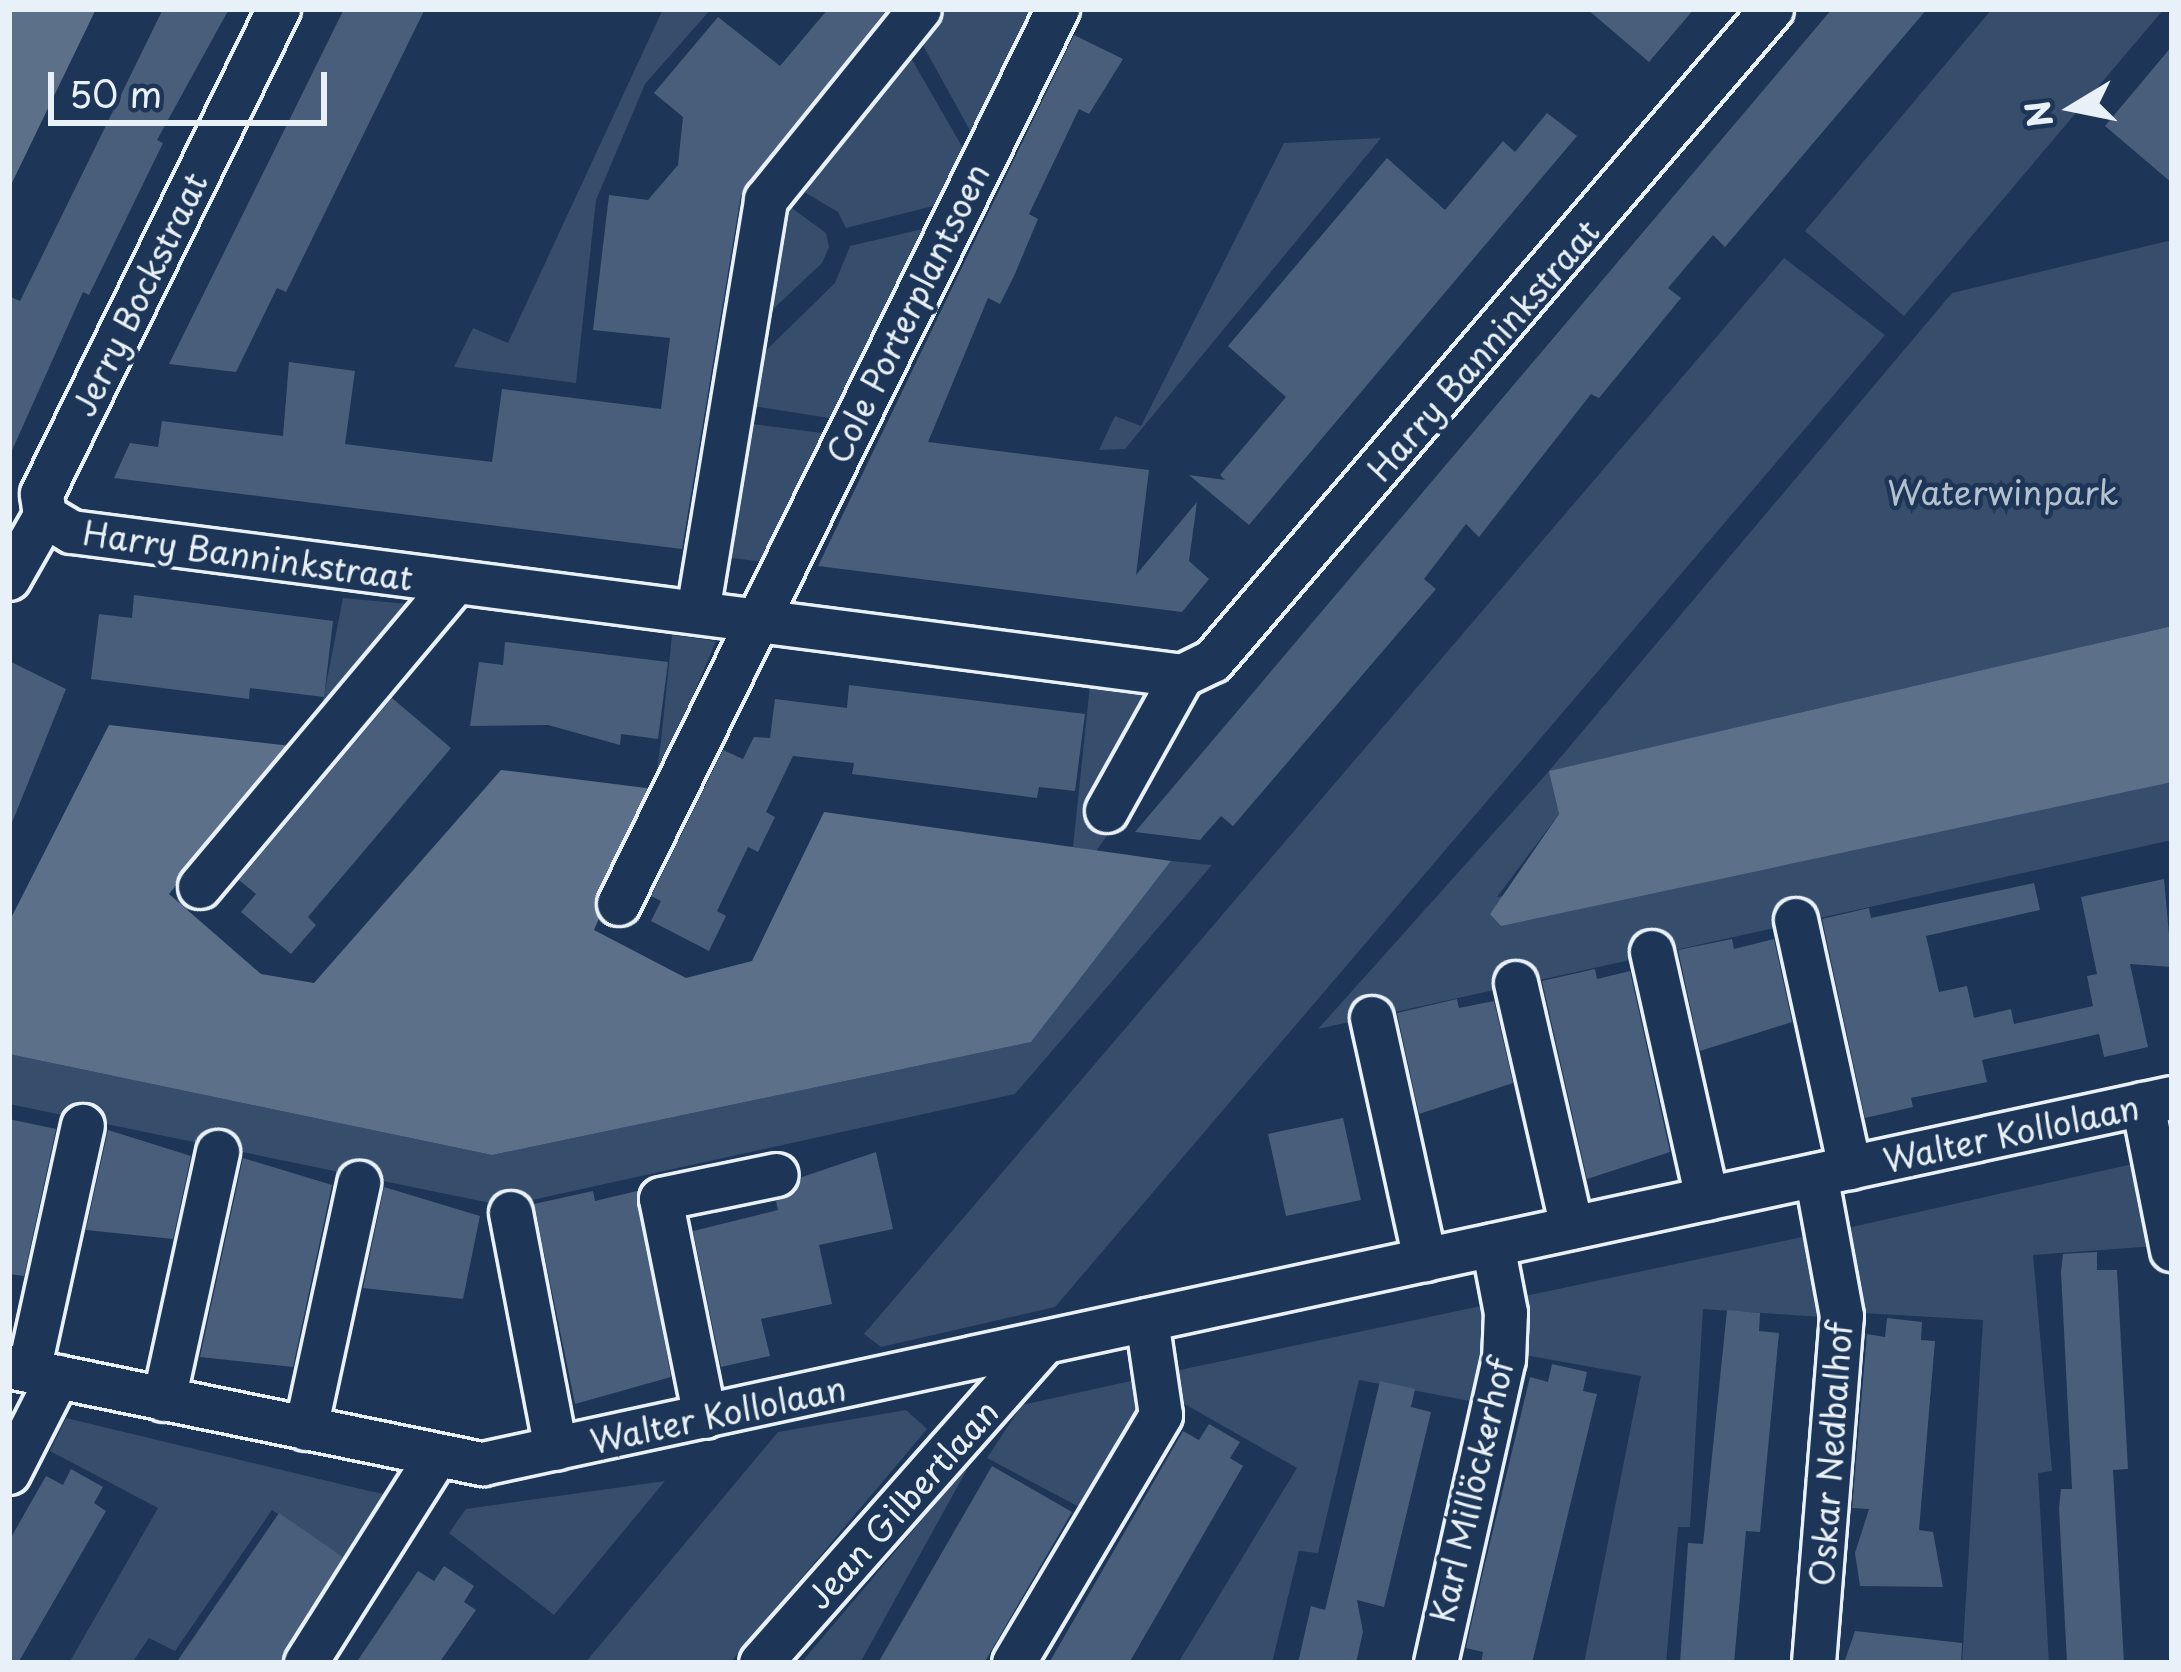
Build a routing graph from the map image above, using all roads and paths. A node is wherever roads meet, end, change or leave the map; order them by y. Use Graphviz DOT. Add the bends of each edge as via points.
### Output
graph roads {
  1 [pos="279,9"];
  2 [pos="920,9"];
  3 [pos="1058,9"];
  4 [pos="1753,15"];
  5 [pos="45,516"];
  6 [pos="9,579"];
  7 [pos="455,584"];
  8 [pos="698,612"];
  9 [pos="758,619"];
  10 [pos="1181,676"];
  11 [pos="1107,811"];
  12 [pos="200,887"];
  13 [pos="619,904"];
  14 [pos="1796,920"];
  15 [pos="1652,952"];
  16 [pos="1516,983"];
  17 [pos="1372,1018"];
  18 [pos="2158,1101"];
  19 [pos="82,1126"];
  20 [pos="218,1152"];
  21 [pos="1833,1172"];
  22 [pos="777,1175"];
  23 [pos="359,1183"];
  24 [pos="1707,1199"];
  25 [pos="512,1213"];
  26 [pos="1572,1228"];
  27 [pos="1493,1245"];
  28 [pos="2172,1250"];
  29 [pos="1425,1260"];
  30 [pos="1147,1320"];
  31 [pos="1042,1345"];
  32 [pos="32,1372"];
  33 [pos="164,1400"];
  34 [pos="705,1417"];
  35 [pos="306,1430"];
  36 [pos="556,1449"];
  37 [pos="436,1456"];
  38 [pos="9,1473"];
  39 [pos="306,1663"];
  40 [pos="761,1663"];
  41 [pos="1014,1663"];
  42 [pos="1436,1663"];
  43 [pos="1814,1663"];
  1 -- 5 [label="street, Jerry Bockstraat" via="42,494"];
  2 -- 8 [label="street" via="766,200"];
  3 -- 9 [label="street, Cole Porterplantsoen"];
  4 -- 10 [label="street, Harry Banninkstraat" via="1213,662"];
  5 -- 6 [label="street, Jerry Bockstraat"];
  5 -- 7 [label="street, Harry Banninkstraat" via="72,532"];
  7 -- 8 [label="street, Harry Banninkstraat"];
  7 -- 12 [label="street, Harry Banninkstraat"];
  8 -- 9 [label="street, Harry Banninkstraat"];
  9 -- 10 [label="street, Harry Banninkstraat"];
  9 -- 13 [label="street"];
  10 -- 11 [label="street, Harry Banninkstraat"];
  14 -- 21 [label="street, Walter Kollolaan"];
  15 -- 24 [label="street"];
  16 -- 26 [label="street"];
  17 -- 29 [label="street"];
  18 -- 21 [label="street, Walter Kollolaan"];
  18 -- 28 [label="street"];
  19 -- 32 [label="street"];
  20 -- 33 [label="street"];
  21 -- 24 [label="street, Walter Kollolaan"];
  21 -- 43 [label="street, Oskar Nedbalhof" via="1842,1316"];
  22 -- 34 [label="street" via="661,1199"];
  23 -- 35 [label="street"];
  24 -- 26 [label="street, Walter Kollolaan"];
  25 -- 36 [label="street"];
  26 -- 27 [label="street, Walter Kollolaan"];
  27 -- 29 [label="street, Walter Kollolaan"];
  27 -- 42 [label="street, Karl Millöckerhof" via="1506,1313 1504,1360"];
  29 -- 30 [label="street, Walter Kollolaan"];
  30 -- 31 [label="street, Walter Kollolaan"];
  30 -- 41 [label="street" via="1161,1415"];
  31 -- 34 [label="street, Walter Kollolaan"];
  31 -- 40 [label="street, Jean Gilbertlaan"];
  32 -- 33 [label="street, Walter Kollolaan"];
  32 -- 38 [label="street"];
  33 -- 35 [label="street, Walter Kollolaan"];
  34 -- 36 [label="street, Walter Kollolaan"];
  35 -- 37 [label="street, Walter Kollolaan"];
  36 -- 37 [label="street, Walter Kollolaan" via="483,1464"];
  37 -- 39 [label="street"];
}
